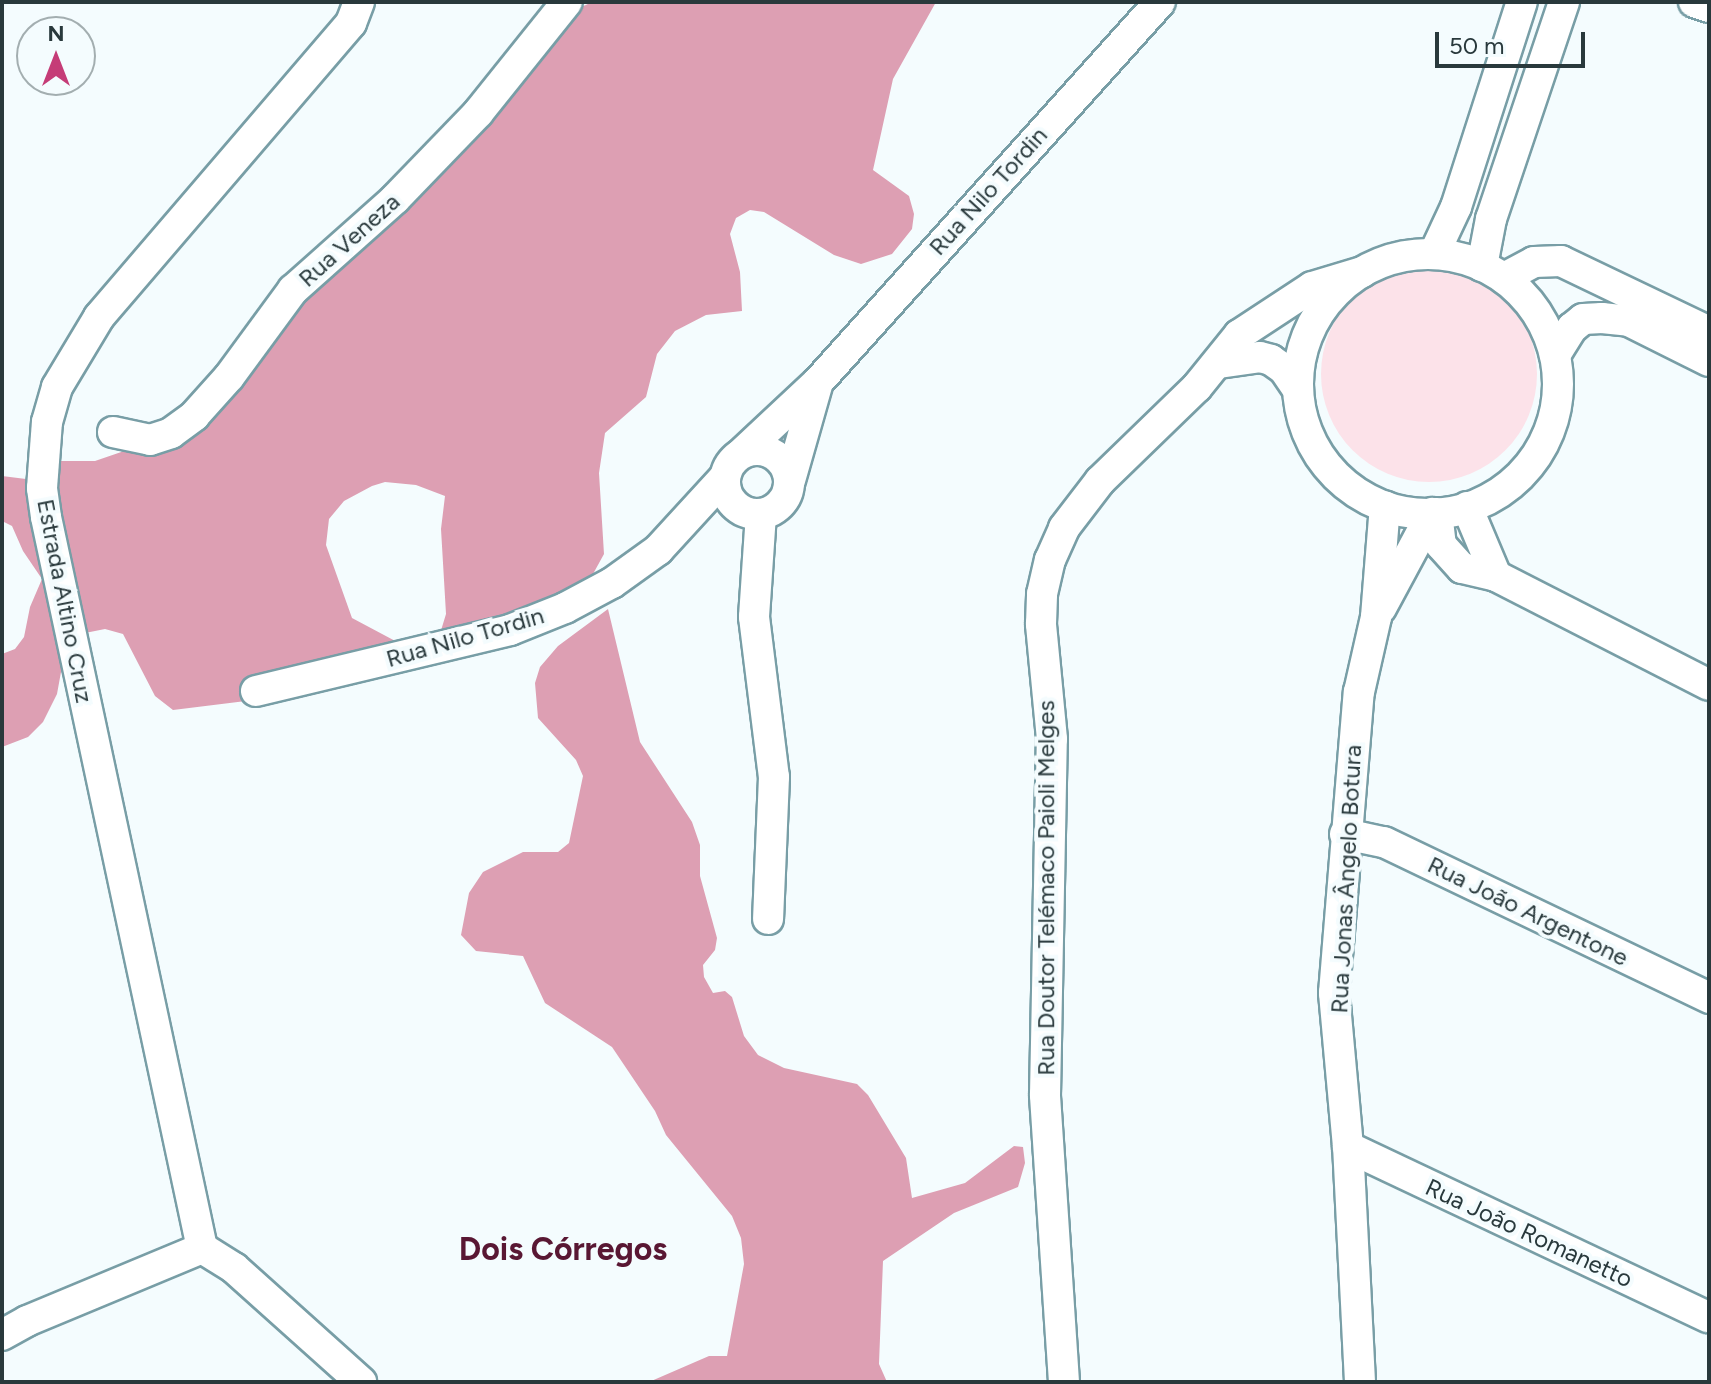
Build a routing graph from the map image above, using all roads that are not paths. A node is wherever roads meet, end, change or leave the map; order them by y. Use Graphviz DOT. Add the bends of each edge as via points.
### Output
graph roads {
  1 [pos="359,2"];
  2 [pos="567,2"];
  3 [pos="1160,2"];
  4 [pos="1522,2"];
  5 [pos="1564,2"];
  6 [pos="1694,2"];
  7 [pos="1709,7"];
  8 [pos="1434,254"];
  9 [pos="1362,272"];
  10 [pos="1493,272"];
  11 [pos="1709,332"];
  12 [pos="1555,355"];
  13 [pos="1709,361"];
  14 [pos="1219,363"];
  15 [pos="818,382"];
  16 [pos="1297,388"];
  17 [pos="113,432"];
  18 [pos="742,453"];
  19 [pos="724,478"];
  20 [pos="790,480"];
  21 [pos="1385,506"];
  22 [pos="1467,507"];
  23 [pos="1435,513"];
  24 [pos="761,514"];
  25 [pos="1496,576"];
  26 [pos="1376,617"];
  27 [pos="1709,685"];
  28 [pos="256,691"];
  29 [pos="1345,834"];
  30 [pos="768,919"];
  31 [pos="1709,998"];
  32 [pos="1348,1147"];
  33 [pos="202,1248"];
  34 [pos="1709,1318"];
  35 [pos="2,1335"];
  36 [pos="361,1382"];
  37 [pos="1064,1382"];
  38 [pos="1360,1382"];
  1 -- 33 [label="street, Estrada Altino Cruz" via="351,23 99,317 57,387 47,422 42,488 49,533"];
  2 -- 17 [label="street, Rua Veneza" via="478,113 395,199 293,290 194,416 150,440"];
  3 -- 15 [label="street, Rua Nilo Tordin"];
  4 -- 8 [label="street" via="1456,207"];
  5 -- 10 [label="street" via="1491,219"];
  6 -- 7 [label="street"];
  8 -- 9 [label="street" via="1397,258"];
  8 -- 10 [label="street"];
  9 -- 14 [label="street, Rua Doutor Telémaco Paioli Melges" via="1312,287 1239,335"];
  9 -- 16 [label="street" via="1332,296 1311,326"];
  10 -- 11 [label="street" via="1561,261"];
  10 -- 12 [label="street" via="1537,312"];
  12 -- 13 [label="street" via="1583,319 1602,318 1629,321"];
  12 -- 22 [label="street" via="1559,392 1551,429 1533,461 1507,487"];
  14 -- 16 [label="street" via="1271,360"];
  14 -- 37 [label="street, Rua Doutor Telémaco Paioli Melges" via="1100,481 1064,528 1042,594 1052,739 1045,1095"];
  15 -- 18 [label="street, Rua Nilo Tordin"];
  15 -- 20 [label="street, Rua Nilo Tordin"];
  16 -- 21 [label="street" via="1315,450 1335,475"];
  18 -- 19 [label="street"];
  18 -- 20 [label="street" via="774,454"];
  19 -- 24 [label="street" via="736,507"];
  19 -- 28 [label="street, Rua Nilo Tordin" via="658,550 565,608 510,630"];
  20 -- 24 [label="street" via="784,501"];
  21 -- 23 [label="street"];
  21 -- 26 [label="street, Rua Jonas Ângelo Botura"];
  22 -- 23 [label="street"];
  22 -- 25 [label="street"];
  23 -- 25 [label="street" via="1441,545 1452,559 1462,568"];
  23 -- 26 [label="street, Rua Jonas Ângelo Botura"];
  24 -- 30 [label="street" via="754,617 774,777"];
  25 -- 27 [label="street"];
  26 -- 29 [label="street, Rua Jonas Ângelo Botura" via="1359,692"];
  29 -- 31 [label="street, Rua João Argentone" via="1384,842"];
  29 -- 32 [label="street, Rua Jonas Ângelo Botura" via="1334,993"];
  32 -- 34 [label="street, Rua João Romanetto"];
  32 -- 38 [label="street, Rua Jonas Ângelo Botura"];
  33 -- 35 [label="street"];
  33 -- 36 [label="street" via="234,1268"];
}
